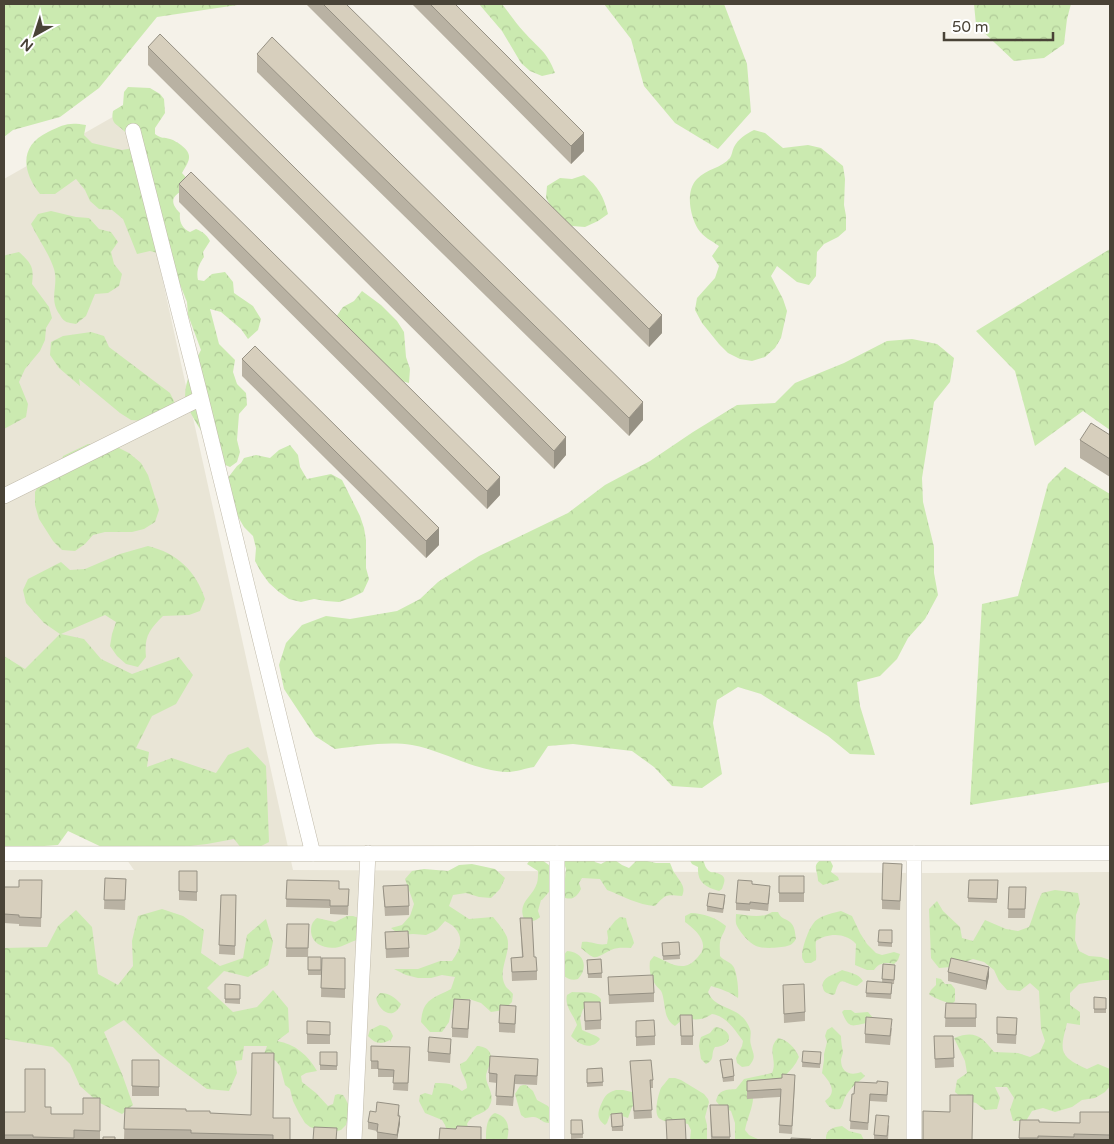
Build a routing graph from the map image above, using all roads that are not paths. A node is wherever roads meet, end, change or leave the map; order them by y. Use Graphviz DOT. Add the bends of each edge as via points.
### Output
graph roads {
  1 [pos="133,131"];
  2 [pos="202,398"];
  3 [pos="4,496"];
  4 [pos="368,853"];
  5 [pos="914,853"];
  6 [pos="4,854"];
  7 [pos="313,854"];
  8 [pos="556,854"];
  9 [pos="1110,854"];
  10 [pos="354,1140"];
  11 [pos="557,1140"];
  12 [pos="914,1140"];
  1 -- 2 [label="street"];
  2 -- 3 [label="street"];
  2 -- 7 [label="street"];
  4 -- 7 [label="street"];
  4 -- 8 [label="street"];
  4 -- 10 [label="street"];
  5 -- 8 [label="street"];
  5 -- 9 [label="street"];
  5 -- 12 [label="street"];
  6 -- 7 [label="street"];
  8 -- 11 [label="street"];
}
